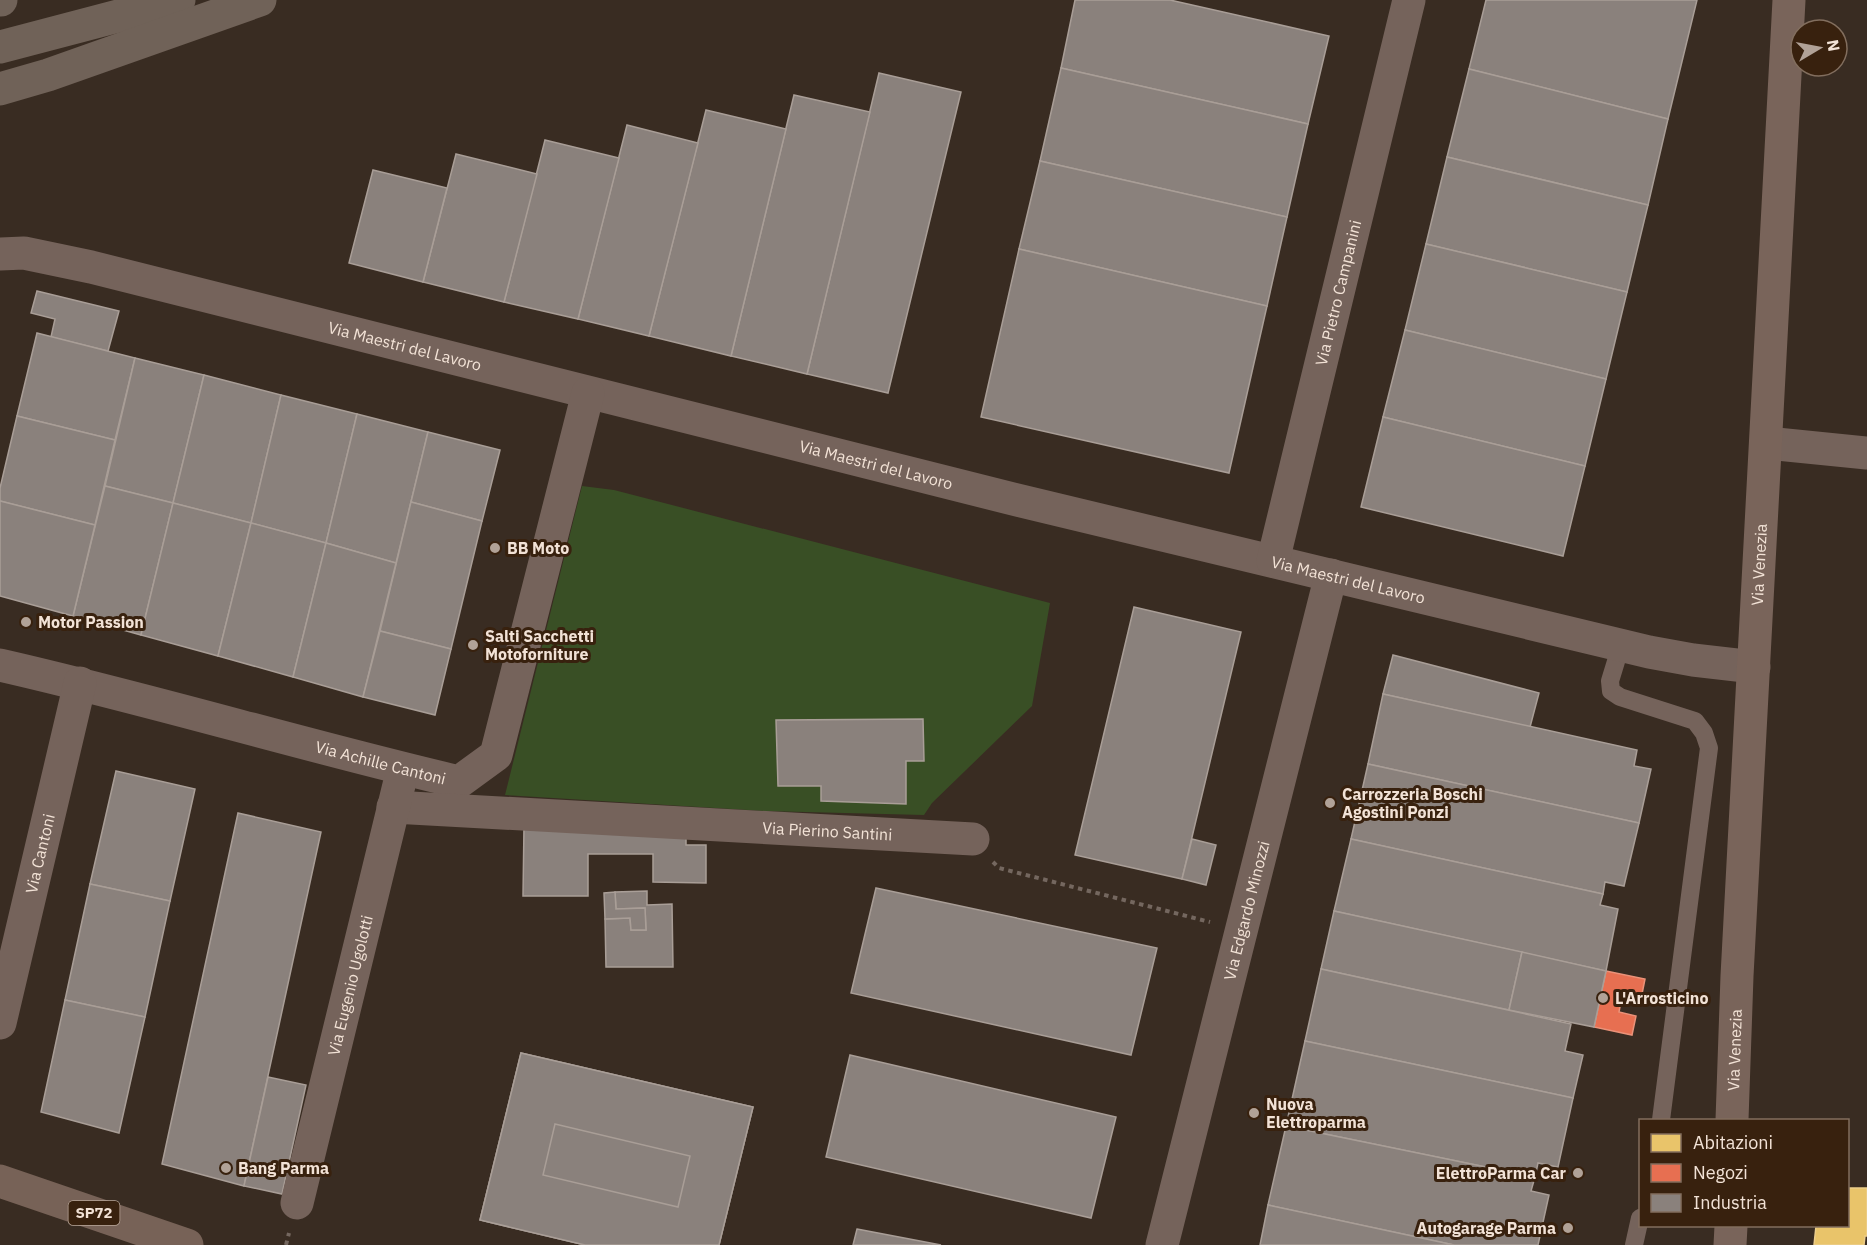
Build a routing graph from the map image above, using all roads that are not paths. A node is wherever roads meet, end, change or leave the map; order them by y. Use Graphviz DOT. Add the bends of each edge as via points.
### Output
graph roads {
  1 [pos="179,0"];
  2 [pos="260,0"];
  3 [pos="1789,3"];
  4 [pos="1405,8"];
  5 [pos="0,47"];
  6 [pos="0,90"];
  7 [pos="0,254"];
  8 [pos="588,393"];
  9 [pos="1766,443"];
  10 [pos="1867,453"];
  11 [pos="1273,561"];
  12 [pos="1331,575"];
  13 [pos="1621,645"];
  14 [pos="0,665"];
  15 [pos="1754,667"];
  16 [pos="80,683"];
  17 [pos="402,769"];
  18 [pos="393,807"];
  19 [pos="973,839"];
  20 [pos="0,1023"];
  21 [pos="1661,1119"];
  22 [pos="1732,1119"];
  23 [pos="0,1181"];
  24 [pos="297,1203"];
  25 [pos="1639,1226"];
  26 [pos="1731,1227"];
  27 [pos="187,1245"];
  28 [pos="1162,1245"];
  29 [pos="1634,1245"];
  30 [pos="1730,1245"];
  1 -- 5 [label="highway"];
  2 -- 6 [label="highway"];
  3 -- 9 [label="main road, Via Venezia"];
  4 -- 11 [label="street, Via Pietro Campanini"];
  7 -- 8 [label="street, Via Maestri del Lavoro" via="47,257"];
  8 -- 11 [label="street, Via Maestri del Lavoro"];
  8 -- 17 [label="street, Via Achille Cantoni" via="496,755 459,782"];
  9 -- 10 [label="street"];
  9 -- 15 [label="main road, Via Venezia"];
  11 -- 12 [label="street, Via Maestri del Lavoro"];
  12 -- 13 [label="street, Via Maestri del Lavoro"];
  12 -- 28 [label="street, Via Edgardo Minozzi"];
  13 -- 15 [label="street, Via Maestri del Lavoro" via="1693,660"];
  13 -- 21 [label="lane" via="1610,681 1611,691 1695,721 1709,748"];
  14 -- 16 [label="street, Via Achille Cantoni"];
  15 -- 22 [label="main road, Via Venezia"];
  16 -- 17 [label="street, Via Achille Cantoni"];
  16 -- 20 [label="street, Via Cantoni"];
  17 -- 18 [label="street, Via Eugenio Ugolotti"];
  18 -- 19 [label="street, Via Pierino Santini"];
  18 -- 24 [label="street, Via Eugenio Ugolotti"];
  23 -- 27 [label="main road, SP72"];
  25 -- 29 [label="lane"];
  26 -- 30 [label="main road"];
}
